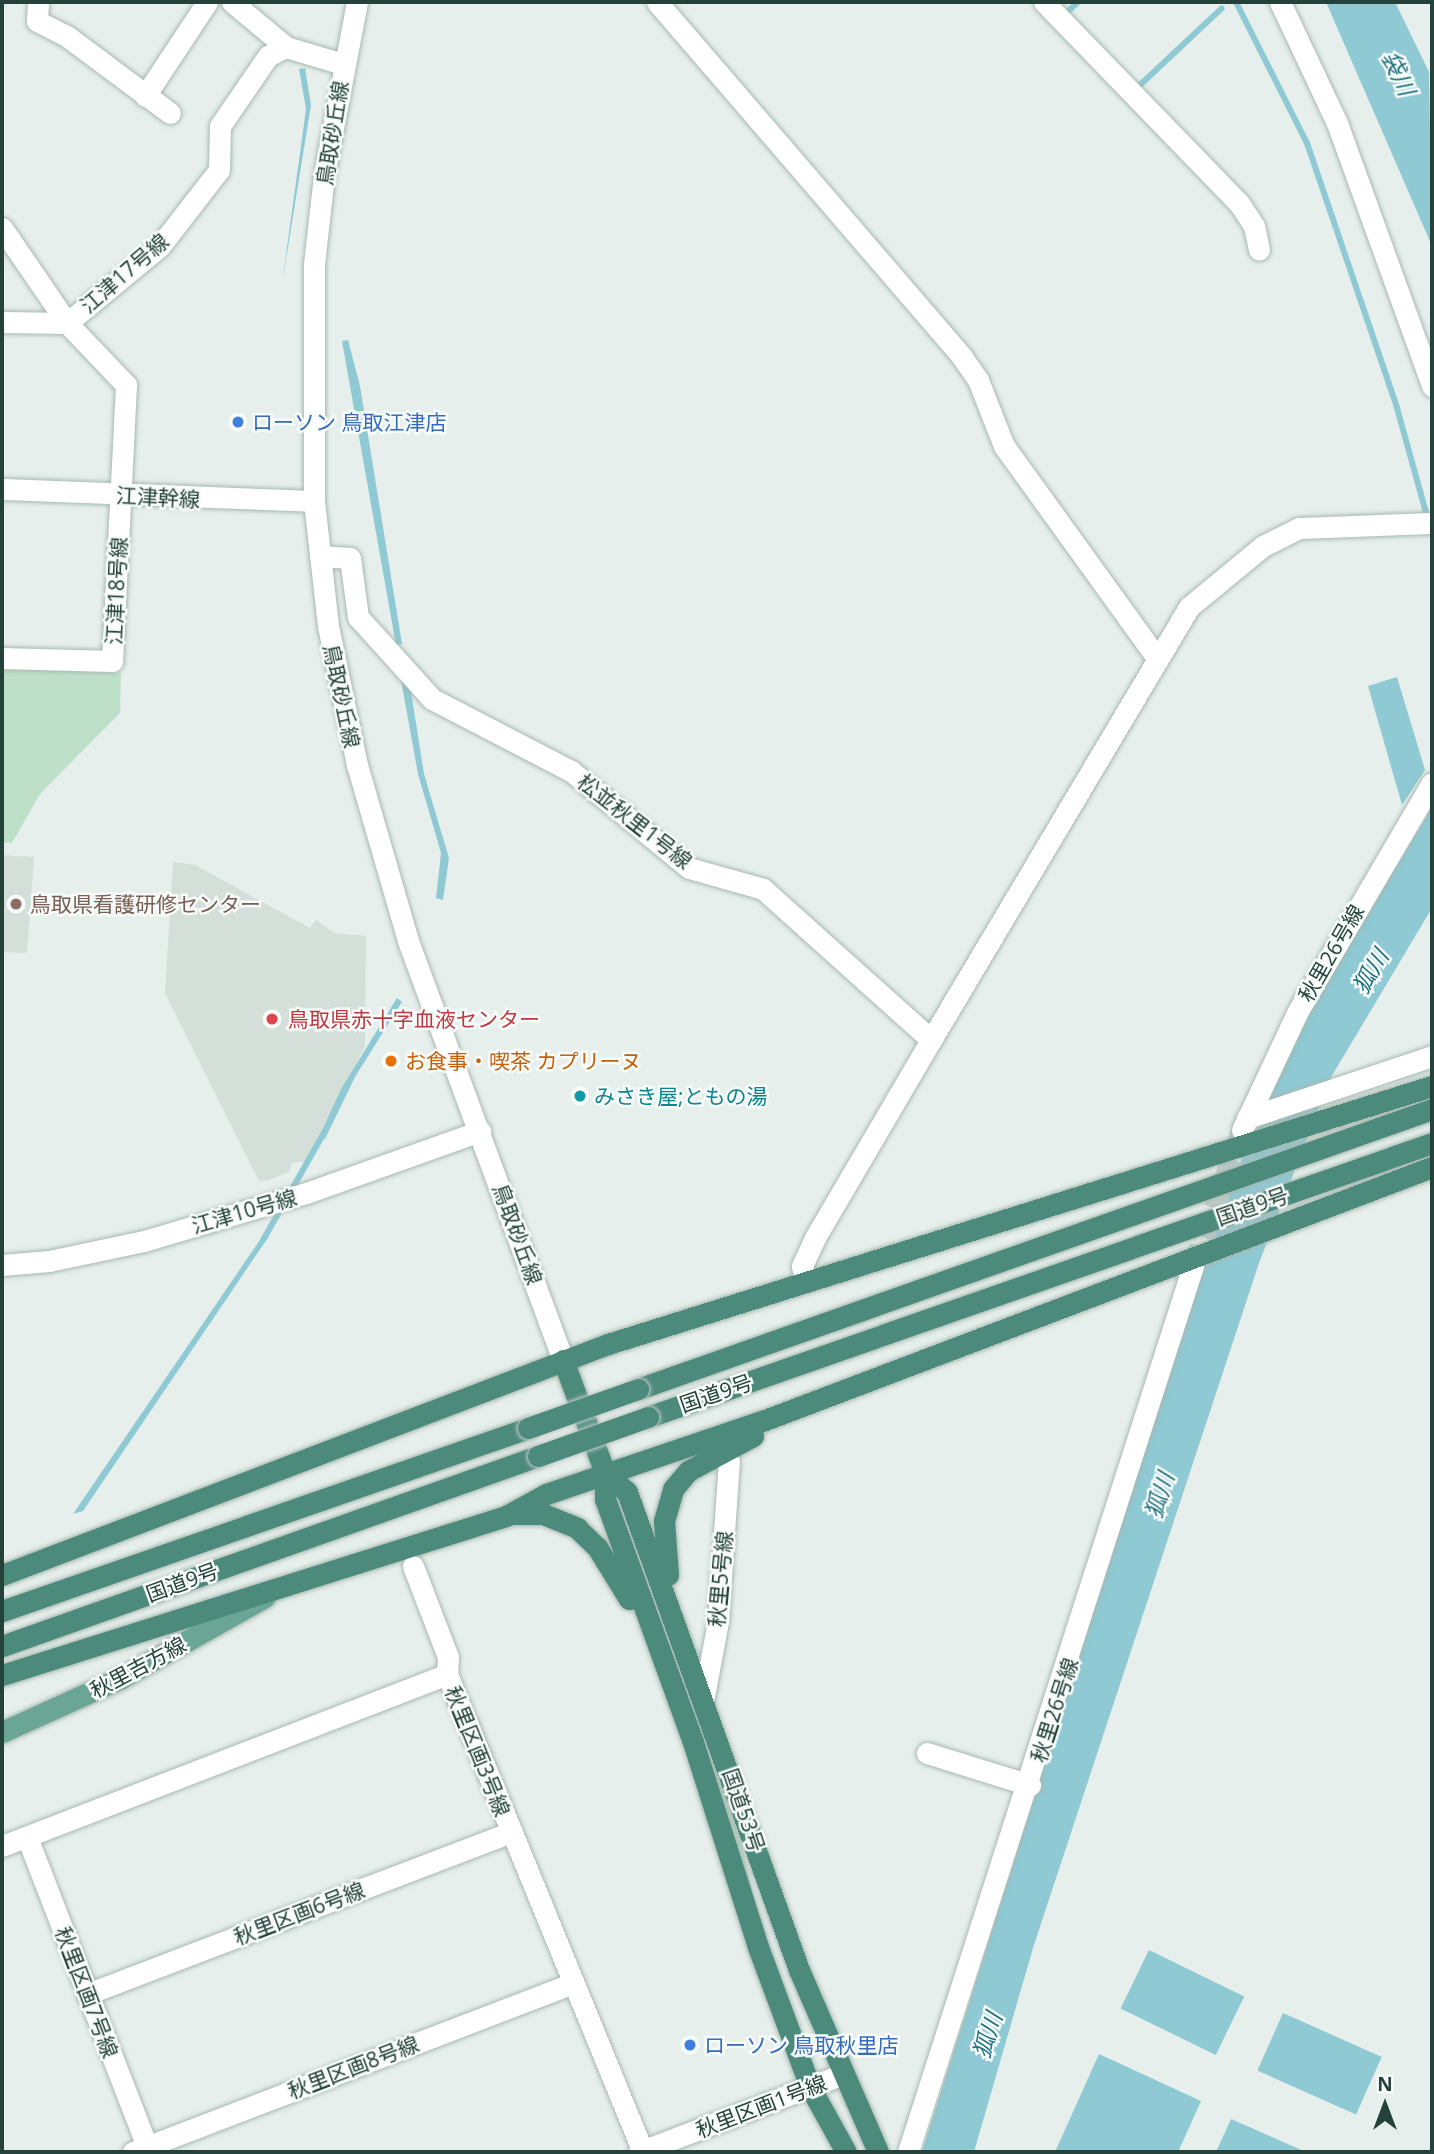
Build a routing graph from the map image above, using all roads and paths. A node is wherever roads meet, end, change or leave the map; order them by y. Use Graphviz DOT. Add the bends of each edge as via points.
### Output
graph roads {
  1 [pos="38,2"];
  2 [pos="207,2"];
  3 [pos="232,2"];
  4 [pos="357,2"];
  5 [pos="657,2"];
  6 [pos="1044,2"];
  7 [pos="1280,2"];
  8 [pos="286,47"];
  9 [pos="343,64"];
  10 [pos="145,96"];
  11 [pos="170,113"];
  12 [pos="2,228"];
  13 [pos="1259,249"];
  14 [pos="2,322"];
  15 [pos="67,323"];
  16 [pos="1432,386"];
  17 [pos="2,489"];
  18 [pos="121,495"];
  19 [pos="314,501"];
  20 [pos="1432,523"];
  21 [pos="320,556"];
  22 [pos="2,658"];
  23 [pos="1157,658"];
  24 [pos="1432,783"];
  25 [pos="931,1040"];
  26 [pos="1432,1056"];
  27 [pos="1432,1086"];
  28 [pos="1432,1109"];
  29 [pos="1248,1126"];
  30 [pos="480,1131"];
  31 [pos="1432,1143"];
  32 [pos="1432,1167"];
  33 [pos="1199,1259"];
  34 [pos="2,1265"];
  35 [pos="806,1282"];
  36 [pos="563,1360"];
  37 [pos="921,1361"];
  38 [pos="729,1461"];
  39 [pos="605,1473"];
  40 [pos="506,1516"];
  41 [pos="413,1566"];
  42 [pos="2,1575"];
  43 [pos="270,1594"];
  44 [pos="2,1611"];
  45 [pos="680,1630"];
  46 [pos="655,1643"];
  47 [pos="2,1646"];
  48 [pos="447,1674"];
  49 [pos="2,1675"];
  50 [pos="704,1696"];
  51 [pos="2,1732"];
  52 [pos="928,1753"];
  53 [pos="1030,1785"];
  54 [pos="512,1832"];
  55 [pos="27,1836"];
  56 [pos="2,1846"];
  57 [pos="573,1983"];
  58 [pos="87,1994"];
  59 [pos="843,2074"];
  60 [pos="810,2087"];
  61 [pos="140,2150"];
  62 [pos="641,2152"];
  63 [pos="846,2152"];
  64 [pos="878,2152"];
  65 [pos="908,2152"];
  1 -- 10 [label="street" via="37,21 68,37"];
  2 -- 10 [label="street"];
  3 -- 8 [label="street"];
  4 -- 9 [label="street, 鳥取砂丘線"];
  5 -- 23 [label="street" via="962,357 978,380 1004,446"];
  6 -- 13 [label="street" via="1239,203 1254,226"];
  7 -- 16 [label="street" via="1337,123"];
  8 -- 9 [label="street"];
  8 -- 15 [label="street, 江津17号線" via="256,68 220,126 219,170 160,246"];
  9 -- 19 [label="street, 鳥取砂丘線" via="314,264"];
  10 -- 11 [label="street"];
  12 -- 15 [label="street"];
  14 -- 15 [label="street, 江津17号線"];
  15 -- 18 [label="street" via="126,385"];
  17 -- 18 [label="street, 江津幹線"];
  18 -- 19 [label="street, 江津幹線"];
  18 -- 22 [label="street, 江津18号線" via="112,661"];
  19 -- 21 [label="street, 鳥取砂丘線"];
  20 -- 23 [label="street" via="1312,526 1263,546 1189,607"];
  21 -- 25 [label="street, 松並秋里1号線" via="350,558 362,624 432,699 571,771 689,867 763,889"];
  21 -- 30 [label="street, 鳥取砂丘線" via="328,626 356,765 408,941"];
  23 -- 25 [label="street"];
  24 -- 29 [label="street, 秋里26号線" via="1298,1011"];
  25 -- 35 [label="street" via="815,1238 802,1266"];
  26 -- 29 [label="street" via="1328,1089"];
  27 -- 29 [label="highway" via="1327,1116"];
  28 -- 44 [label="highway, 国道9号, bridge"];
  29 -- 35 [label="highway"];
  30 -- 34 [label="street, 江津10号線" via="306,1193 144,1241"];
  30 -- 36 [label="street, 鳥取砂丘線"];
  31 -- 47 [label="highway, 国道9号, bridge"];
  32 -- 33 [label="highway"];
  33 -- 37 [label="highway"];
  33 -- 53 [label="street, 秋里26号線"];
  35 -- 36 [label="highway"];
  36 -- 39 [label="highway, 国道53号"];
  36 -- 42 [label="highway"];
  37 -- 39 [label="highway"];
  37 -- 45 [label="highway" via="754,1435 679,1480 666,1509 664,1534"];
  38 -- 50 [label="street, 秋里5号線" via="718,1621"];
  39 -- 40 [label="highway"];
  39 -- 45 [label="highway, 国道53号" via="627,1492"];
  39 -- 46 [label="highway, 国道53号" via="605,1499"];
  40 -- 43 [label="highway"];
  40 -- 46 [label="highway" via="543,1514 584,1534 610,1565"];
  41 -- 48 [label="street" via="448,1657"];
  43 -- 49 [label="highway"];
  43 -- 51 [label="main road, 秋里吉方線" via="121,1678"];
  45 -- 50 [label="highway, 国道53号"];
  46 -- 60 [label="highway, 国道53号"];
  48 -- 54 [label="street, 秋里区画3号線"];
  48 -- 55 [label="street, 秋里区画3号線"];
  50 -- 59 [label="highway, 国道53号" via="799,1970"];
  52 -- 53 [label="street"];
  53 -- 65 [label="street, 秋里26号線"];
  54 -- 57 [label="street, 秋里区画3号線"];
  54 -- 58 [label="street, 秋里区画6号線"];
  55 -- 56 [label="street, 秋里区画3号線"];
  55 -- 58 [label="street, 秋里区画7号線"];
  57 -- 61 [label="street, 秋里区画8号線"];
  57 -- 62 [label="street, 秋里区画3号線"];
  58 -- 61 [label="street, 秋里区画7号線"];
  59 -- 60 [label="street, 秋里区画1号線"];
  59 -- 64 [label="highway, 国道53号"];
  60 -- 62 [label="street, 秋里区画1号線"];
  60 -- 63 [label="highway, 国道53号"];
}
